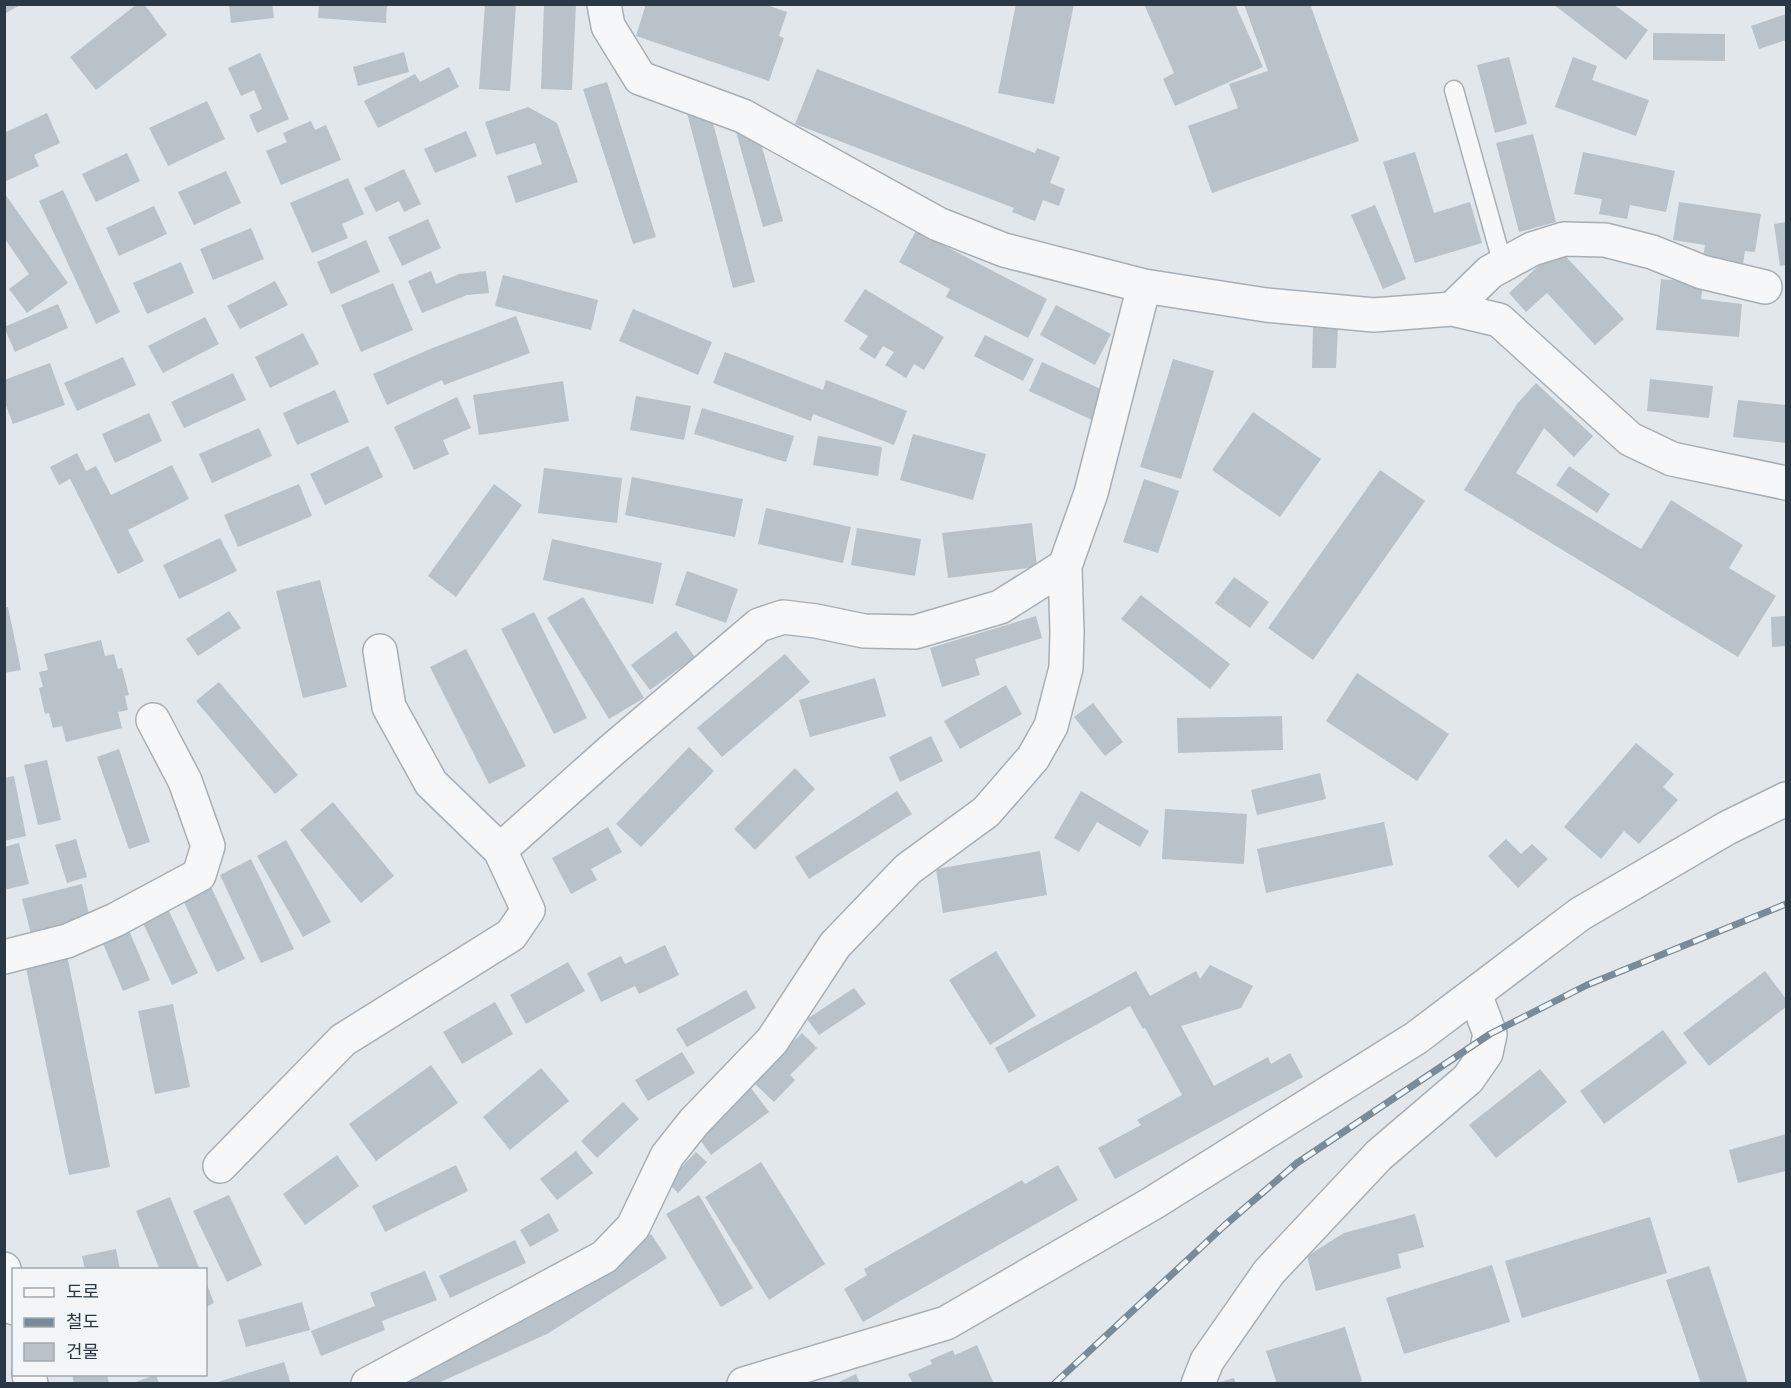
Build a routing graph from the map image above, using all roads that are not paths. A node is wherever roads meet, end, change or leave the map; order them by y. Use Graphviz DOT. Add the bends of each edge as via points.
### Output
graph roads {
  1 [pos="604,4"];
  2 [pos="1454,90"];
  3 [pos="1503,265"];
  4 [pos="1144,286"];
  5 [pos="1765,287"];
  6 [pos="1452,309"];
  7 [pos="1786,483"];
  8 [pos="1065,566"];
  9 [pos="380,651"];
  10 [pos="153,720"];
  11 [pos="1786,799"];
  12 [pos="500,850"];
  13 [pos="4,957"];
  14 [pos="1475,994"];
  15 [pos="220,1166"];
  16 [pos="4,1269"];
  17 [pos="12,1300"];
  18 [pos="368,1383"];
  19 [pos="744,1383"];
  20 [pos="1198,1383"];
  1 -- 4 [label="street" via="608,26 640,78 743,116 939,224 1004,250"];
  2 -- 3 [label="lane"];
  3 -- 5 [label="street" via="1532,249 1564,239 1605,240 1652,252 1702,272"];
  3 -- 6 [label="street" via="1490,272"];
  4 -- 6 [label="street" via="1266,305 1374,315"];
  4 -- 8 [label="street" via="1091,493"];
  6 -- 7 [label="street" via="1499,320 1630,439 1672,459"];
  8 -- 12 [label="street" via="1000,607 915,632 864,631 783,617 759,625"];
  8 -- 18 [label="street" via="1066,668 1051,726 1033,758 986,812 908,869 835,945 772,1041 667,1156 633,1227 604,1257"];
  9 -- 12 [label="street" via="389,707 432,783"];
  10 -- 13 [label="street" via="186,781 208,846 200,875 68,941"];
  11 -- 14 [label="street" via="1727,828 1580,914"];
  12 -- 15 [label="street" via="528,910 511,935 343,1040"];
  14 -- 19 [label="street" via="1416,1038 1163,1197 946,1323"];
  14 -- 20 [label="street" via="1490,1034 1486,1053 1468,1079 1379,1155 1269,1272 1207,1361"];
  16 -- 17 [label="street"];
}
